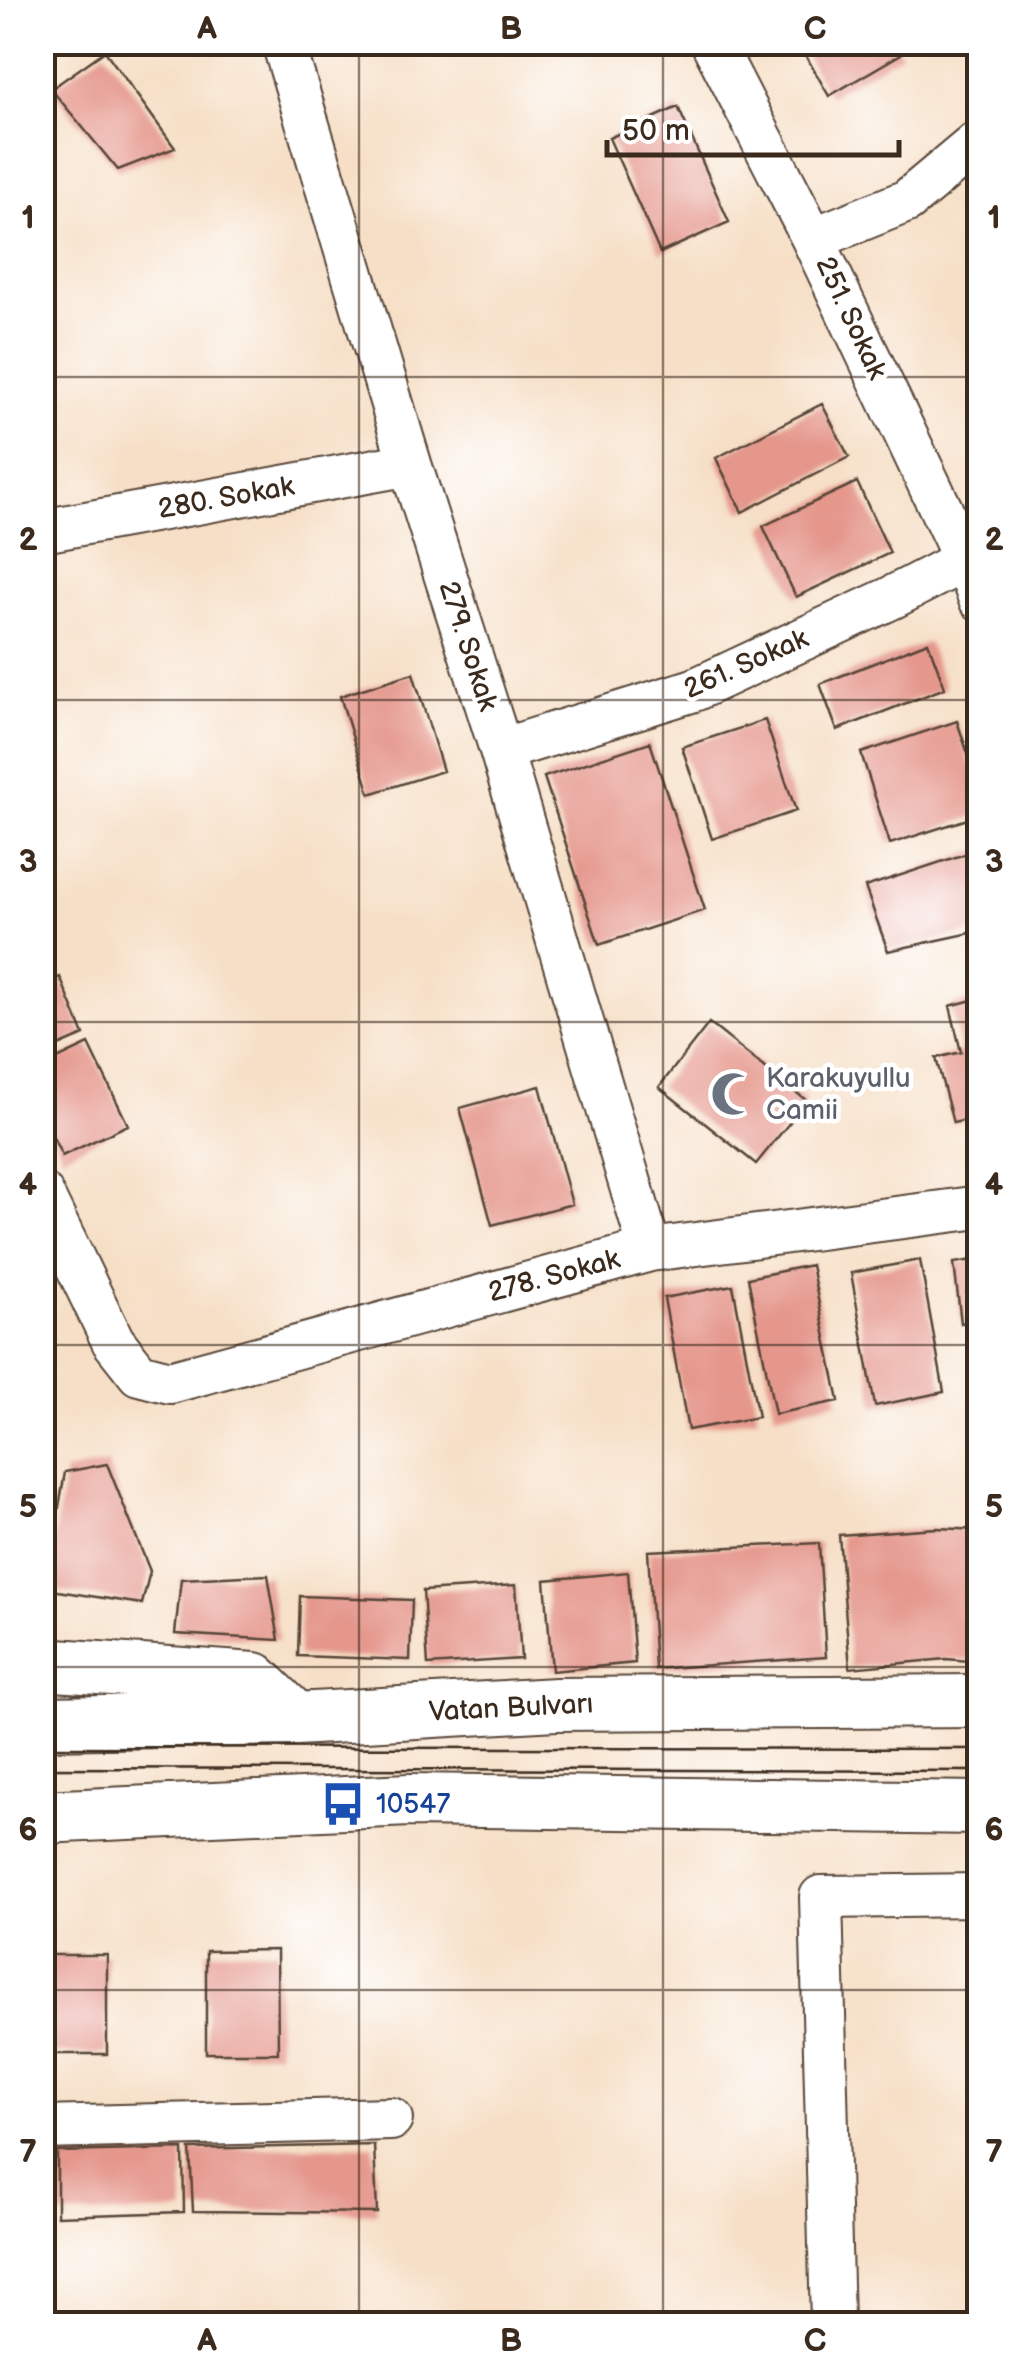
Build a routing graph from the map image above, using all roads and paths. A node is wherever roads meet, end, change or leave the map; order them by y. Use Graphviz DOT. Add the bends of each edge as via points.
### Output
graph roads {
  1 [pos="284,42"];
  2 [pos="712,42"];
  3 [pos="980,140"];
  4 [pos="813,238"];
  5 [pos="410,464"];
  6 [pos="42,531"];
  7 [pos="975,570"];
  8 [pos="501,750"];
  9 [pos="42,1194"];
  10 [pos="980,1207"];
  11 [pos="650,1250"];
  12 [pos="42,1664"];
  13 [pos="980,1700"];
  14 [pos="296,1719"];
  15 [pos="42,1723"];
  16 [pos="980,1808"];
  17 [pos="42,1817"];
  18 [pos="980,1895"];
  19 [pos="391,2120"];
  20 [pos="42,2128"];
  21 [pos="832,2324"];
  1 -- 5 [label="street, 279. Sokak"];
  2 -- 4 [label="street, 251. Sokak"];
  3 -- 4 [label="street" via="907,201"];
  4 -- 7 [label="street, 251. Sokak"];
  5 -- 6 [label="street, 280. Sokak"];
  5 -- 8 [label="street, 279. Sokak"];
  7 -- 8 [label="street, 261. Sokak" via="891,598 694,690"];
  8 -- 11 [label="street, 279. Sokak"];
  9 -- 11 [label="street, 278. Sokak" via="113,1342 139,1374 170,1382"];
  10 -- 11 [label="street, 278. Sokak"];
  12 -- 14 [label="main road" via="254,1679"];
  13 -- 14 [label="main road, Vatan Bulvarı" via="556,1704"];
  14 -- 15 [label="main road, Vatan Bulvarı"];
  16 -- 17 [label="main road" via="408,1800"];
  18 -- 21 [label="street" via="821,1897"];
  19 -- 20 [label="street"];
}
